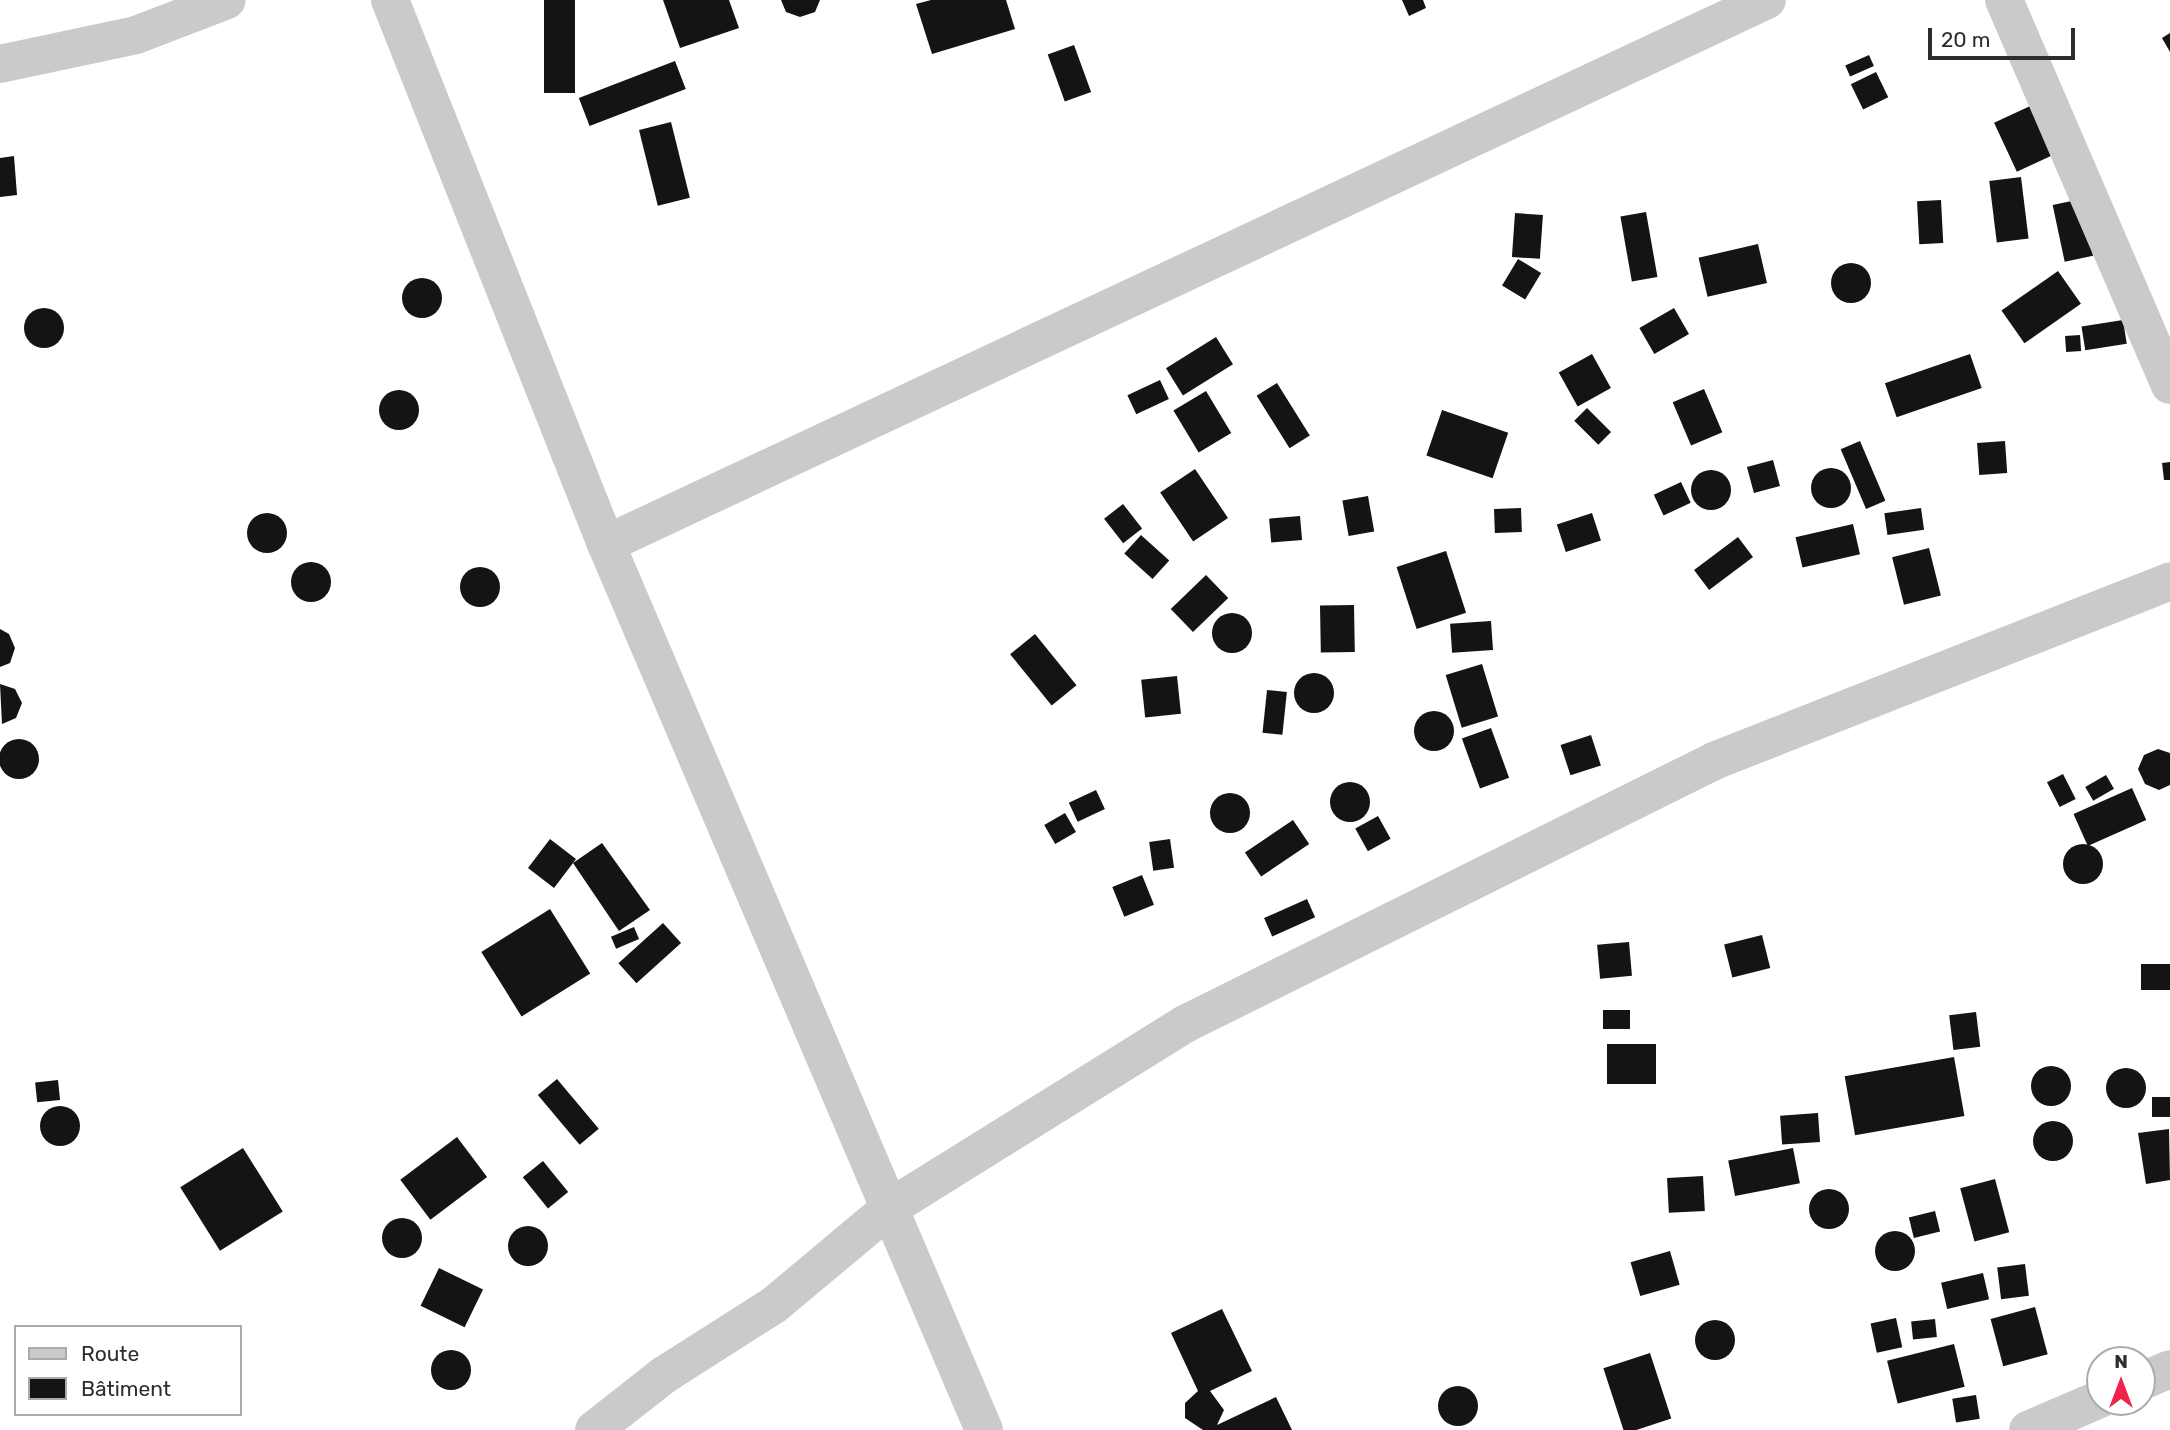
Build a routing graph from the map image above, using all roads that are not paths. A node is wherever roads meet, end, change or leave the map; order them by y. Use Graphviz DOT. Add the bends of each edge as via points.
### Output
graph roads {
  1 [pos="227,0"];
  2 [pos="390,0"];
  3 [pos="1767,0"];
  4 [pos="2004,0"];
  5 [pos="0,64"];
  6 [pos="2170,385"];
  7 [pos="606,544"];
  8 [pos="2170,581"];
  9 [pos="891,1207"];
  10 [pos="2086,1405"];
  11 [pos="594,1430"];
  12 [pos="984,1430"];
  13 [pos="2028,1430"];
  1 -- 5 [label="street" via="136,35"];
  2 -- 7 [label="street"];
  3 -- 7 [label="street"];
  4 -- 6 [label="street"];
  7 -- 9 [label="street"];
  8 -- 9 [label="street" via="1714,761 1185,1024"];
  9 -- 11 [label="street" via="774,1305 664,1375"];
  9 -- 12 [label="street"];
  10 -- 13 [label="street"];
}
